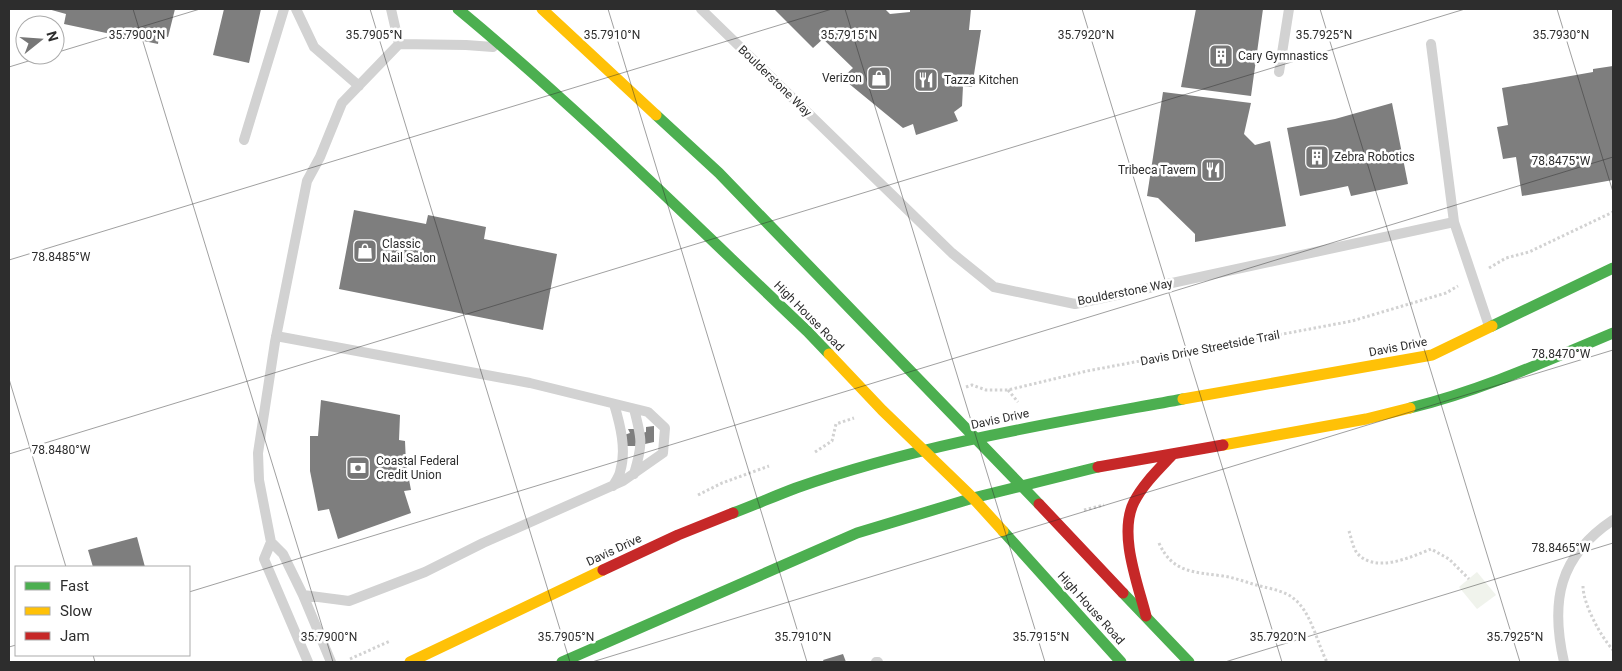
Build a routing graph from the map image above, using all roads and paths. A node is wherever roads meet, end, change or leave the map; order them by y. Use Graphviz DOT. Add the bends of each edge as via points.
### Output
graph roads {
  1 [pos="284,9"];
  2 [pos="296,9"];
  3 [pos="391,9"];
  4 [pos="458,9"];
  5 [pos="542,9"];
  6 [pos="701,9"];
  7 [pos="1290,9"];
  8 [pos="399,44"];
  9 [pos="1431,44"];
  10 [pos="506,49"];
  11 [pos="1279,72"];
  12 [pos="359,86"];
  13 [pos="244,140"];
  14 [pos="1613,212"];
  15 [pos="1454,222"];
  16 [pos="1506,258"];
  17 [pos="1613,268"];
  18 [pos="1446,293"];
  19 [pos="1489,328"];
  20 [pos="1613,333"];
  21 [pos="276,336"];
  22 [pos="972,385"];
  23 [pos="614,404"];
  24 [pos="634,409"];
  25 [pos="976,438"];
  26 [pos="926,451"];
  27 [pos="1173,454"];
  28 [pos="634,474"];
  29 [pos="613,486"];
  30 [pos="1023,487"];
  31 [pos="973,498"];
  32 [pos="1107,504"];
  33 [pos="1076,512"];
  34 [pos="1613,520"];
  35 [pos="1349,531"];
  36 [pos="1158,541"];
  37 [pos="271,542"];
  38 [pos="1469,578"];
  39 [pos="1583,582"];
  40 [pos="303,595"];
  41 [pos="1146,617"];
  42 [pos="1613,650"];
  43 [pos="308,662"];
  44 [pos="331,662"];
  45 [pos="410,662"];
  46 [pos="562,662"];
  47 [pos="1122,662"];
  48 [pos="1189,662"];
  49 [pos="1327,662"];
  50 [pos="1564,662"];
  1 -- 13 [label="lane"];
  2 -- 12 [label="lane" via="314,47"];
  3 -- 8 [label="lane"];
  4 -- 10 [label="main road, High House Road"];
  5 -- 25 [label="main road" via="719,173"];
  6 -- 15 [label="lane, Boulderstone Way" via="952,253 994,287 1075,304"];
  7 -- 11 [label="lane"];
  8 -- 10 [label="lane"];
  8 -- 12 [label="lane"];
  9 -- 15 [label="lane"];
  10 -- 26 [label="main road, High House Road" via="807,330 882,410"];
  12 -- 21 [label="lane" via="342,103 307,181"];
  14 -- 16 [label="path" via="1529,252"];
  15 -- 19 [label="lane"];
  17 -- 19 [label="main road, Davis Drive"];
  18 -- 22 [label="path, Davis Drive Streetside Trail" via="1352,321 1087,371 1008,390 986,390"];
  19 -- 25 [label="main road, Davis Drive" via="1432,355"];
  20 -- 27 [label="main road" via="1504,379 1431,403 1366,419"];
  21 -- 23 [label="lane" via="530,383"];
  21 -- 37 [label="lane" via="258,453 259,480"];
  23 -- 24 [label="lane"];
  23 -- 29 [label="lane" via="621,432 622,456 620,472"];
  24 -- 28 [label="lane" via="641,433"];
  24 -- 28 [label="lane" via="648,412 665,428 663,453"];
  25 -- 26 [label="main road, Davis Drive"];
  25 -- 30 [label="main road"];
  26 -- 31 [label="main road, High House Road"];
  26 -- 45 [label="main road, Davis Drive" via="796,488 678,535"];
  27 -- 30 [label="main road" via="1083,470"];
  27 -- 41 [label="main road" via="1148,482 1131,509 1128,544"];
  28 -- 29 [label="lane"];
  29 -- 40 [label="lane" via="425,572 349,601"];
  30 -- 31 [label="main road"];
  30 -- 41 [label="main road"];
  31 -- 46 [label="main road" via="857,533"];
  31 -- 47 [label="main road, High House Road"];
  32 -- 33 [label="path"];
  34 -- 50 [label="lane" via="1583,545 1567,568 1557,615"];
  35 -- 38 [label="path" via="1357,553 1374,564 1405,560 1431,549 1449,559"];
  36 -- 49 [label="path" via="1172,563 1186,570 1224,576 1293,598 1309,619"];
  37 -- 40 [label="lane" via="283,554"];
  37 -- 43 [label="lane" via="264,559"];
  39 -- 42 [label="path" via="1588,607"];
  40 -- 44 [label="lane"];
  41 -- 48 [label="main road"];
}
